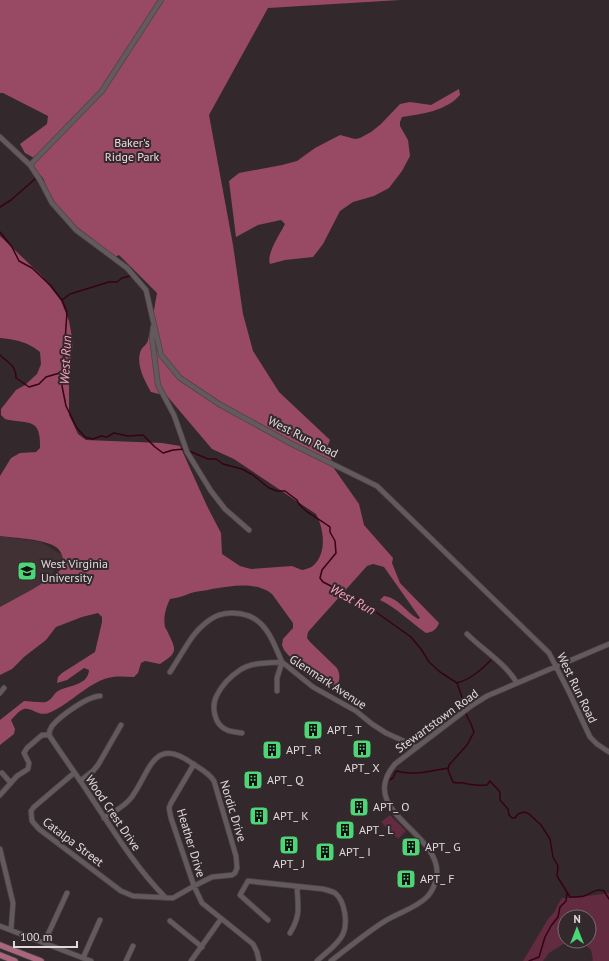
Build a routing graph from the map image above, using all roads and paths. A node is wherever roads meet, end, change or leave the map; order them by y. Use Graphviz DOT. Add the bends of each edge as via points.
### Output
graph roads {
  1 [pos="161,0"];
  2 [pos="0,137"];
  3 [pos="30,165"];
  4 [pos="154,324"];
  5 [pos="249,530"];
  6 [pos="467,634"];
  7 [pos="609,644"];
  8 [pos="282,662"];
  9 [pos="556,666"];
  10 [pos="170,672"];
  11 [pos="517,683"];
  12 [pos="4,688"];
  13 [pos="277,691"];
  14 [pos="0,693"];
  15 [pos="100,696"];
  16 [pos="121,725"];
  17 [pos="242,733"];
  18 [pos="49,735"];
  19 [pos="416,747"];
  20 [pos="609,752"];
  21 [pos="194,764"];
  22 [pos="2,773"];
  23 [pos="74,773"];
  24 [pos="80,781"];
  25 [pos="11,783"];
  26 [pos="0,795"];
  27 [pos="104,818"];
  28 [pos="0,849"];
  29 [pos="194,886"];
  30 [pos="297,887"];
  31 [pos="67,893"];
  32 [pos="166,898"];
  33 [pos="221,919"];
  34 [pos="100,920"];
  35 [pos="268,920"];
  36 [pos="170,921"];
  37 [pos="0,926"];
  38 [pos="11,930"];
  39 [pos="290,933"];
  40 [pos="44,943"];
  41 [pos="0,945"];
  42 [pos="133,946"];
  43 [pos="202,947"];
  44 [pos="0,955"];
  45 [pos="83,958"];
  46 [pos="15,961"];
  47 [pos="41,961"];
  48 [pos="91,961"];
  49 [pos="126,961"];
  50 [pos="191,961"];
  51 [pos="259,961"];
  52 [pos="317,961"];
  53 [pos="331,961"];
  1 -- 3 [label="street" via="102,91"];
  2 -- 3 [label="street, West Run Road"];
  3 -- 4 [label="street, West Run Road" via="52,203 76,230 128,268 146,290"];
  4 -- 5 [label="street" via="152,338 158,385 174,415 187,452 225,509"];
  4 -- 9 [label="street, West Run Road" via="161,355 180,378 219,404 290,443 377,486 549,653"];
  6 -- 11 [label="street"];
  7 -- 9 [label="street, Stewartstown Road"];
  8 -- 10 [label="street" via="272,639 259,622 247,615 234,613 219,615 206,623 193,636"];
  8 -- 13 [label="street" via="277,678"];
  8 -- 17 [label="street, Glenmark Avenue" via="259,663 241,669 228,680 216,696 214,715 219,723 226,730"];
  8 -- 19 [label="street, Glenmark Avenue" via="313,687 356,711 386,733"];
  9 -- 11 [label="street, Stewartstown Road"];
  9 -- 20 [label="street, West Run Road" via="590,738"];
  11 -- 19 [label="street, Stewartstown Road" via="471,706"];
  12 -- 14 [label="street"];
  15 -- 18 [label="street" via="84,701 51,727"];
  16 -- 24 [label="street" via="98,765"];
  18 -- 23 [label="street, Wood Crest Drive"];
  18 -- 25 [label="street" via="42,735 24,750 24,756 29,763 28,769"];
  19 -- 53 [label="street, Stewartstown Road" via="392,768 387,776 385,792 393,811 428,848 435,860 436,877 432,890 418,904 383,922"];
  21 -- 27 [label="street, Nordic Drive" via="172,753 157,757 131,798"];
  21 -- 29 [label="street, Heather Drive" via="169,808"];
  21 -- 29 [label="street, Nordic Drive" via="207,772 214,781 237,863 232,875 212,877"];
  22 -- 25 [label="street"];
  23 -- 24 [label="street, Wood Crest Drive"];
  23 -- 32 [label="street, Catalpa Street" via="34,807 31,817 34,825 121,891 133,896"];
  24 -- 27 [label="street, Wood Crest Drive"];
  25 -- 26 [label="street"];
  27 -- 32 [label="street, Wood Crest Drive" via="152,885"];
  28 -- 38 [label="street" via="13,904"];
  29 -- 32 [label="street, Nordic Drive" via="174,898"];
  29 -- 33 [label="street, Heather Drive" via="202,903"];
  30 -- 35 [label="street" via="248,881 240,895"];
  30 -- 39 [label="street" via="298,914"];
  30 -- 52 [label="street" via="333,892 343,907 343,934"];
  31 -- 40 [label="street"];
  33 -- 43 [label="street"];
  33 -- 51 [label="street, Heather Drive" via="253,944"];
  34 -- 45 [label="street"];
  36 -- 43 [label="street"];
  37 -- 38 [label="street"];
  38 -- 40 [label="street"];
  40 -- 45 [label="street"];
  41 -- 47 [label="main road"];
  42 -- 49 [label="street"];
  43 -- 50 [label="street"];
  44 -- 46 [label="main road"];
  45 -- 48 [label="street"];
}
